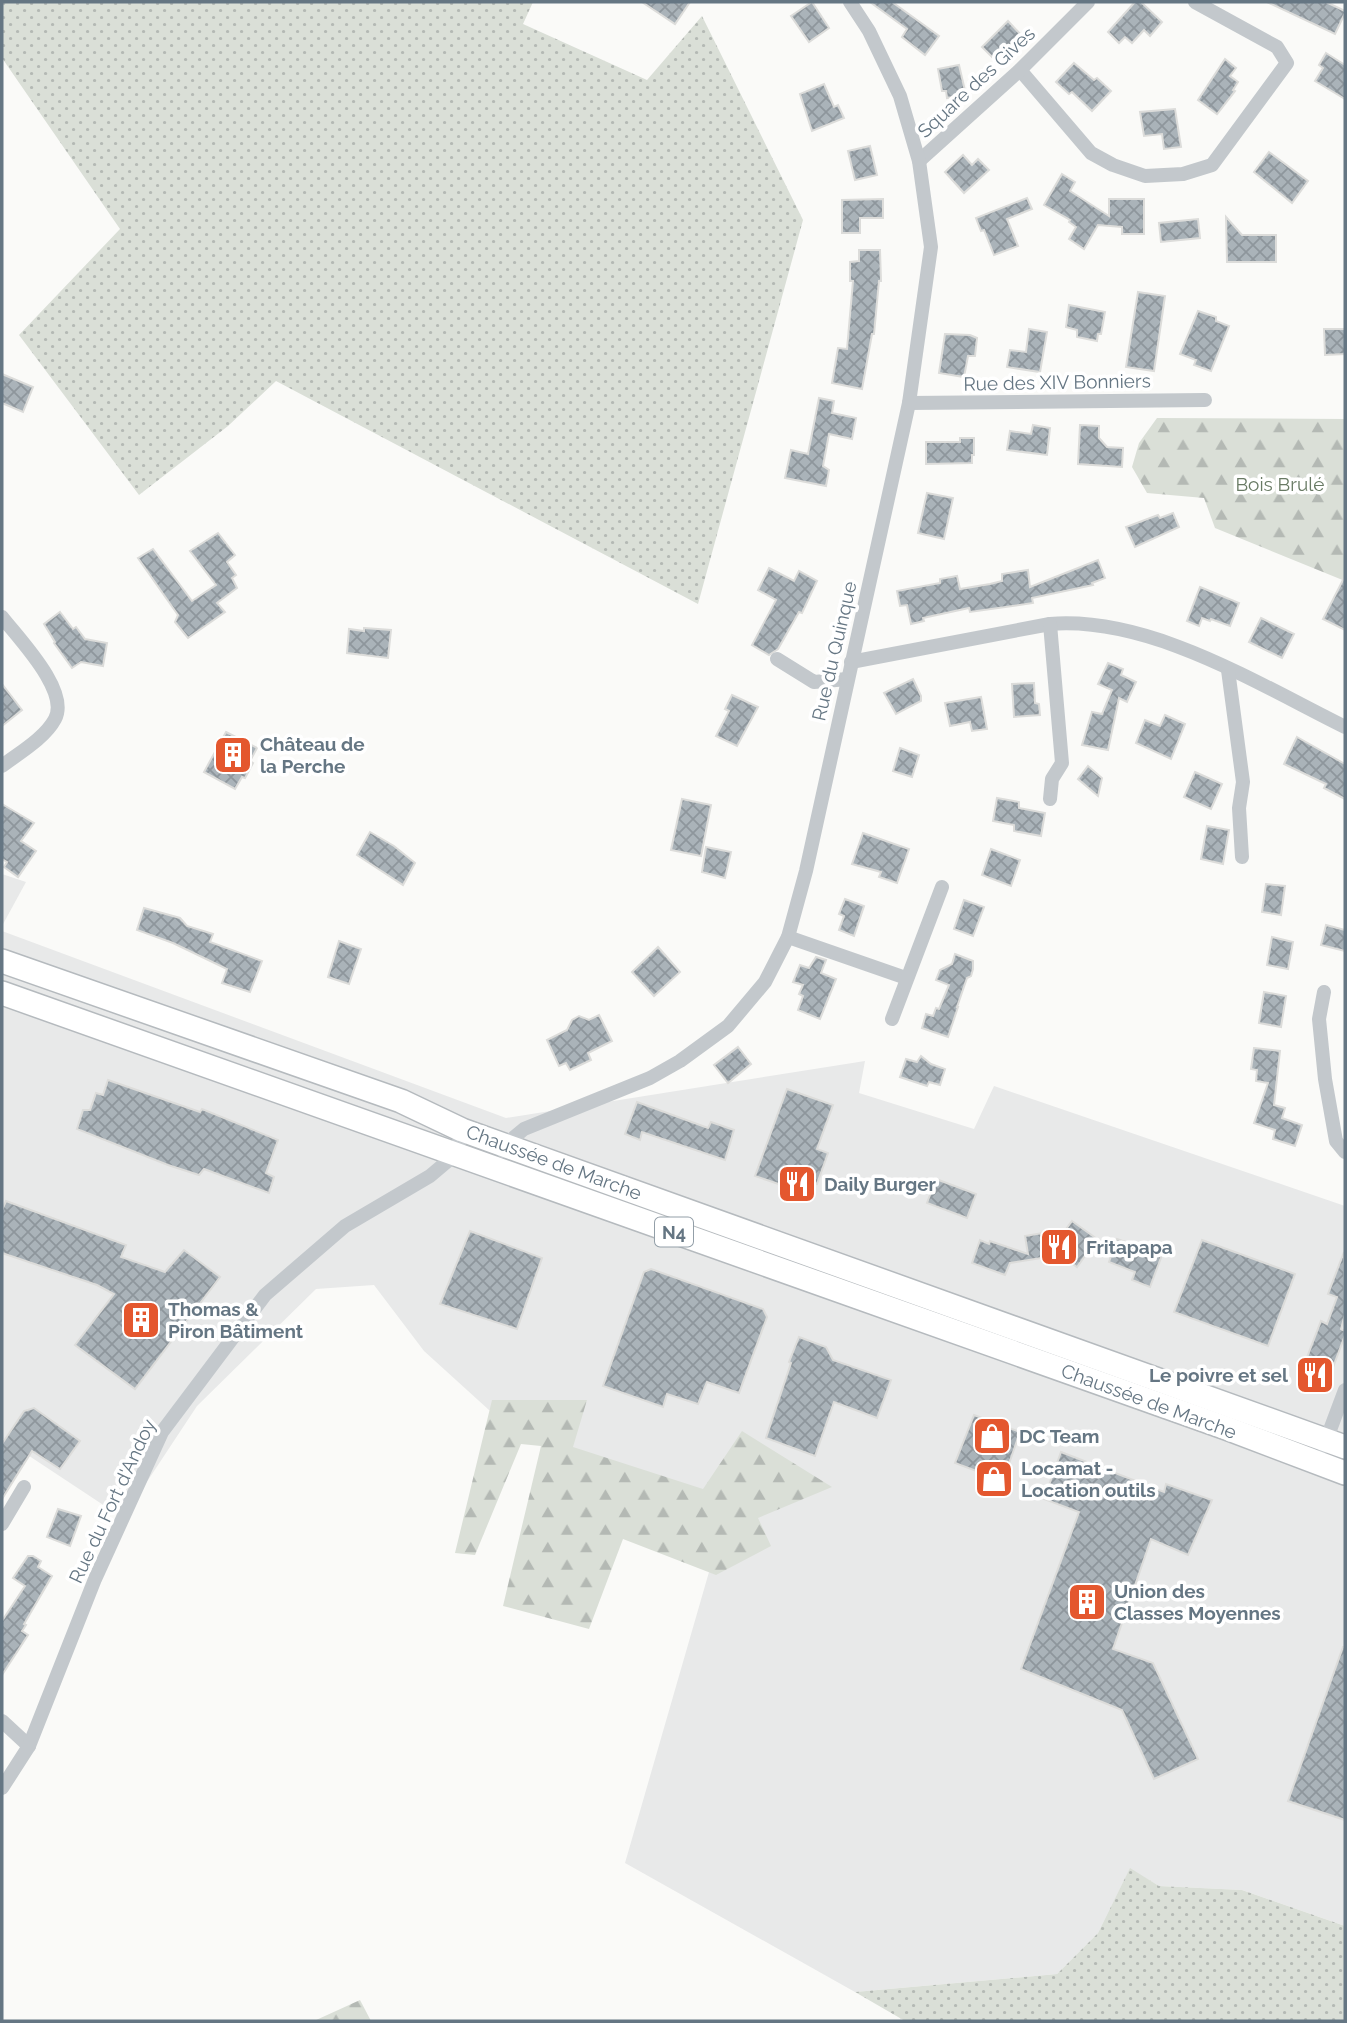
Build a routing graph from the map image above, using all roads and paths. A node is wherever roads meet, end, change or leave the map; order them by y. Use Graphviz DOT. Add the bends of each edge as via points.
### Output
graph roads {
  1 [pos="850,2"];
  2 [pos="1088,2"];
  3 [pos="1195,2"];
  4 [pos="1020,71"];
  5 [pos="919,161"];
  6 [pos="1205,400"];
  7 [pos="909,403"];
  8 [pos="2,617"];
  9 [pos="1050,624"];
  10 [pos="777,659"];
  11 [pos="851,662"];
  12 [pos="1228,670"];
  13 [pos="847,679"];
  14 [pos="1345,727"];
  15 [pos="2,766"];
  16 [pos="1050,799"];
  17 [pos="1242,857"];
  18 [pos="942,887"];
  19 [pos="788,937"];
  20 [pos="2,961"];
  21 [pos="906,978"];
  22 [pos="1324,992"];
  23 [pos="2,993"];
  24 [pos="892,1018"];
  25 [pos="462,1130"];
  26 [pos="505,1145"];
  27 [pos="1345,1152"];
  28 [pos="456,1154"];
  29 [pos="496,1168"];
  30 [pos="1345,1390"];
  31 [pos="1336,1443"];
  32 [pos="1317,1464"];
  33 [pos="1345,1473"];
  34 [pos="24,1488"];
  35 [pos="2,1524"];
  36 [pos="2,1721"];
  37 [pos="29,1746"];
  38 [pos="2,1788"];
  1 -- 5 [label="street, Rue du Quinque" via="900,96"];
  2 -- 4 [label="street, Square des Gives"];
  3 -- 4 [label="street" via="1277,47 1287,63 1212,165 1183,174 1145,176 1113,164 1091,153"];
  4 -- 5 [label="street, Square des Gives"];
  5 -- 7 [label="street, Rue du Quinque" via="931,247"];
  6 -- 7 [label="street, Rue des XIV Bonniers"];
  7 -- 11 [label="street, Rue du Quinque"];
  8 -- 15 [label="street" via="54,687 60,706 44,733"];
  9 -- 11 [label="street"];
  9 -- 12 [label="street" via="1113,627 1158,639"];
  9 -- 16 [label="street" via="1062,763 1052,779"];
  10 -- 13 [label="street" via="814,682"];
  11 -- 13 [label="street, Rue du Quinque"];
  12 -- 14 [label="street"];
  12 -- 17 [label="street" via="1243,782 1239,808"];
  13 -- 19 [label="street, Rue du Quinque"];
  18 -- 21 [label="street"];
  19 -- 21 [label="street"];
  19 -- 26 [label="street, Rue du Quinque" via="765,982 709,1042 650,1078 524,1129"];
  20 -- 25 [label="main road, Chaussée de Marche / N4" via="401,1101"];
  21 -- 24 [label="street"];
  22 -- 27 [label="street" via="1319,1018 1325,1079 1336,1141"];
  23 -- 28 [label="main road, Chaussée de Marche / N4"];
  25 -- 26 [label="main road, Chaussée de Marche / N4"];
  25 -- 28 [label="street"];
  26 -- 29 [label="street"];
  26 -- 31 [label="main road, Chaussée de Marche / N4"];
  28 -- 29 [label="main road, Chaussée de Marche / N4"];
  28 -- 37 [label="street, Rue du Fort d'Andoy" via="430,1176 345,1226 265,1295 162,1432 95,1580"];
  29 -- 32 [label="main road, Chaussée de Marche / N4"];
  30 -- 31 [label="street"];
  31 -- 32 [label="street"];
  32 -- 33 [label="main road, Chaussée de Marche / N4"];
  34 -- 35 [label="street"];
  36 -- 37 [label="street"];
  37 -- 38 [label="street, Rue du Fort d'Andoy"];
}
